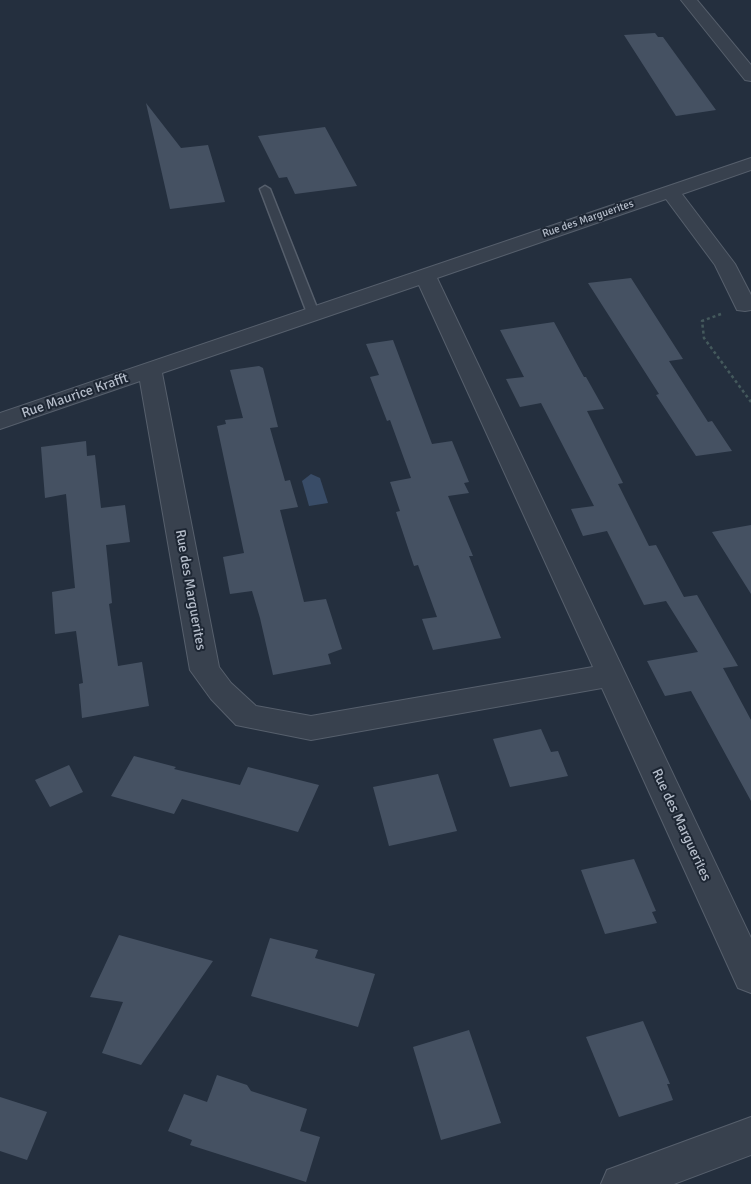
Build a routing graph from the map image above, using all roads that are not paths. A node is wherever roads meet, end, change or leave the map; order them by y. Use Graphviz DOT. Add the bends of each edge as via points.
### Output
graph roads {
  1 [pos="689,0"];
  2 [pos="751,76"];
  3 [pos="751,164"];
  4 [pos="265,189"];
  5 [pos="670,191"];
  6 [pos="425,275"];
  7 [pos="745,305"];
  8 [pos="313,313"];
  9 [pos="150,371"];
  10 [pos="0,421"];
  11 [pos="611,675"];
  12 [pos="751,976"];
  13 [pos="751,1136"];
  14 [pos="621,1184"];
  1 -- 2 [label="street"];
  3 -- 5 [label="street, Rue des Marguerites"];
  4 -- 8 [label="lane"];
  5 -- 6 [label="street, Rue des Marguerites"];
  5 -- 7 [label="street" via="725,264"];
  6 -- 8 [label="street, Rue des Marguerites"];
  6 -- 11 [label="street, Rue des Marguerites"];
  8 -- 9 [label="street, Rue des Marguerites"];
  9 -- 10 [label="street, Rue Maurice Krafft"];
  9 -- 11 [label="street, Rue des Marguerites" via="205,670 246,716 311,728"];
  11 -- 12 [label="street, Rue des Marguerites"];
  13 -- 14 [label="street"];
}
